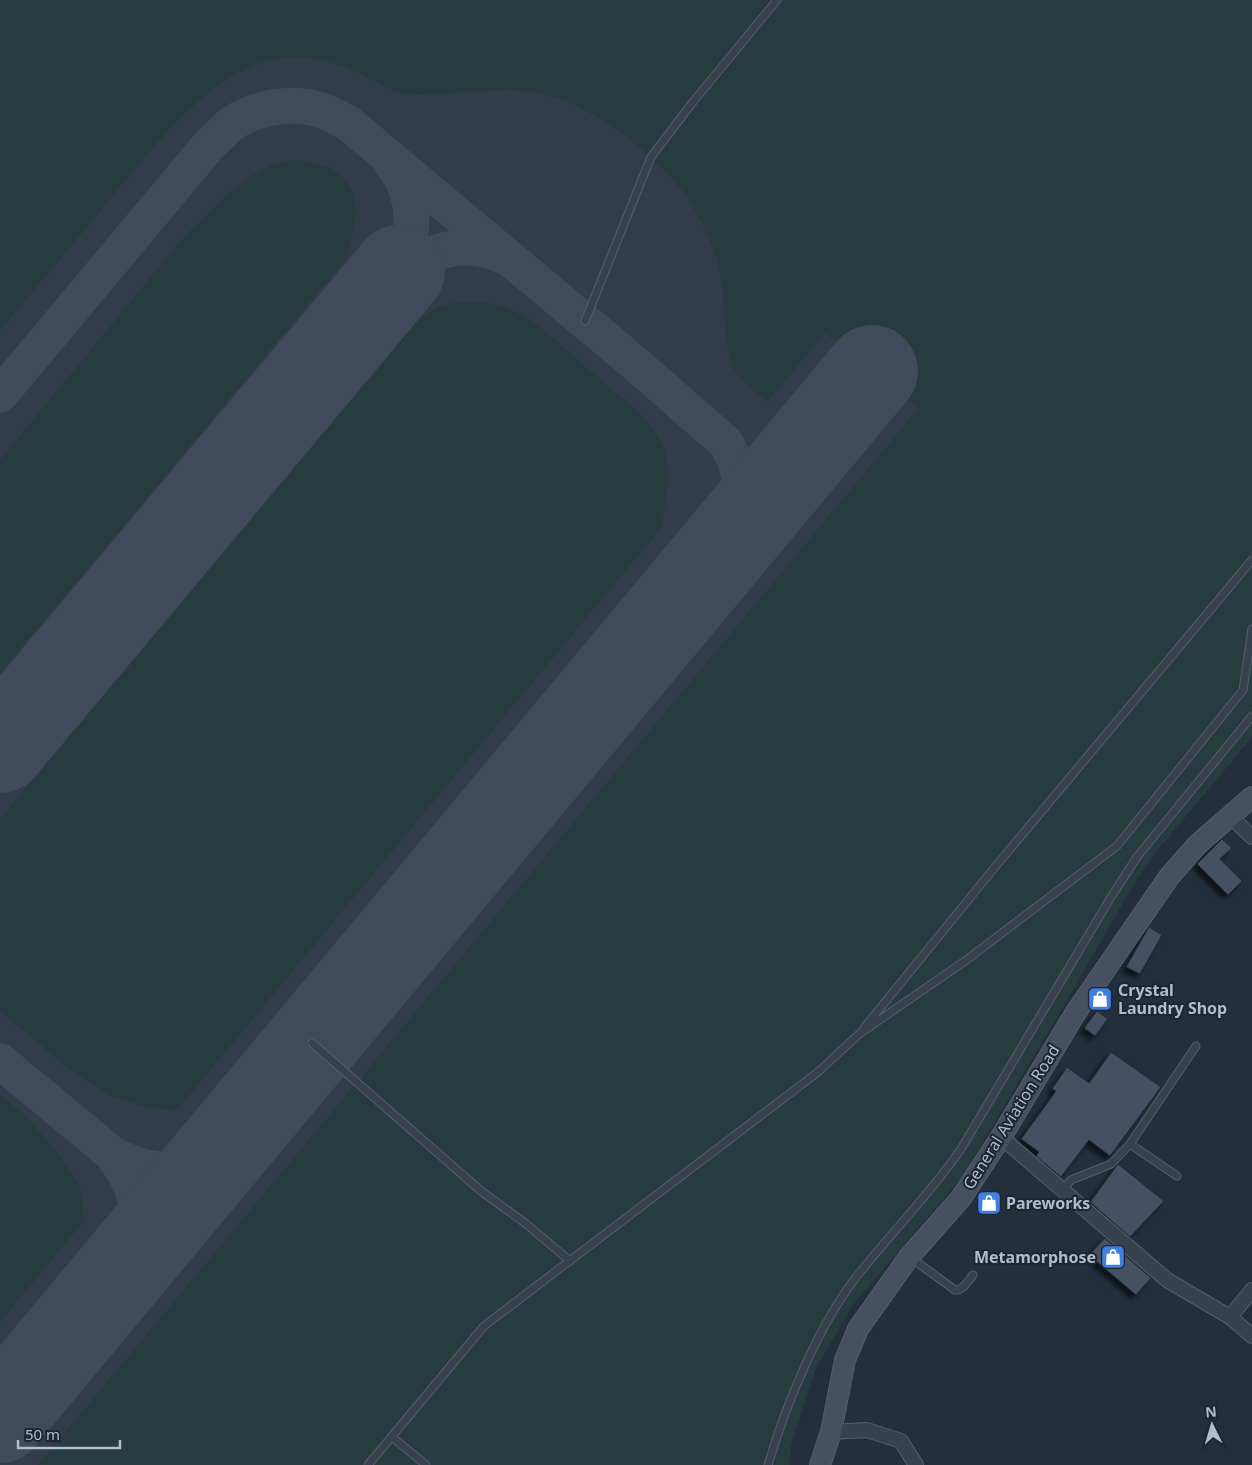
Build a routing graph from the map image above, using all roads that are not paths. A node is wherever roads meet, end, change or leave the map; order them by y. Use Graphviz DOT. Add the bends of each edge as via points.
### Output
graph roads {
  1 [pos="777,0"];
  2 [pos="584,321"];
  3 [pos="1252,560"];
  4 [pos="1252,629"];
  5 [pos="1252,716"];
  6 [pos="1252,797"];
  7 [pos="1230,816"];
  8 [pos="1252,837"];
  9 [pos="859,1034"];
  10 [pos="312,1042"];
  11 [pos="1196,1046"];
  12 [pos="1001,1137"];
  13 [pos="1130,1144"];
  14 [pos="1177,1176"];
  15 [pos="1062,1190"];
  16 [pos="909,1257"];
  17 [pos="570,1261"];
  18 [pos="973,1275"];
  19 [pos="1252,1290"];
  20 [pos="1230,1317"];
  21 [pos="1252,1336"];
  22 [pos="831,1432"];
  23 [pos="392,1436"];
  24 [pos="368,1465"];
  25 [pos="426,1465"];
  26 [pos="768,1465"];
  27 [pos="820,1465"];
  28 [pos="916,1465"];
  1 -- 2 [label="lane" via="651,158"];
  3 -- 9 [label="lane"];
  4 -- 9 [label="lane" via="1243,690 1117,846 966,961"];
  5 -- 26 [label="lane" via="1137,857 961,1149 839,1303 799,1381"];
  6 -- 7 [label="main road, General Aviation Road"];
  7 -- 8 [label="street"];
  7 -- 12 [label="main road, General Aviation Road" via="1169,877 1076,1012"];
  9 -- 17 [label="lane" via="818,1072"];
  10 -- 17 [label="lane" via="474,1184"];
  11 -- 13 [label="lane"];
  12 -- 15 [label="street"];
  12 -- 16 [label="main road, General Aviation Road" via="961,1198"];
  13 -- 14 [label="lane"];
  13 -- 15 [label="lane" via="1111,1164 1071,1180"];
  15 -- 20 [label="street" via="1167,1280"];
  16 -- 18 [label="lane" via="955,1290 962,1289"];
  16 -- 22 [label="main road, General Aviation Road" via="858,1329 846,1360"];
  17 -- 23 [label="lane" via="484,1326"];
  19 -- 20 [label="street"];
  20 -- 21 [label="street"];
  22 -- 27 [label="main road, General Aviation Road"];
  22 -- 28 [label="street" via="867,1430 901,1441"];
  23 -- 24 [label="lane"];
  23 -- 25 [label="lane"];
}
